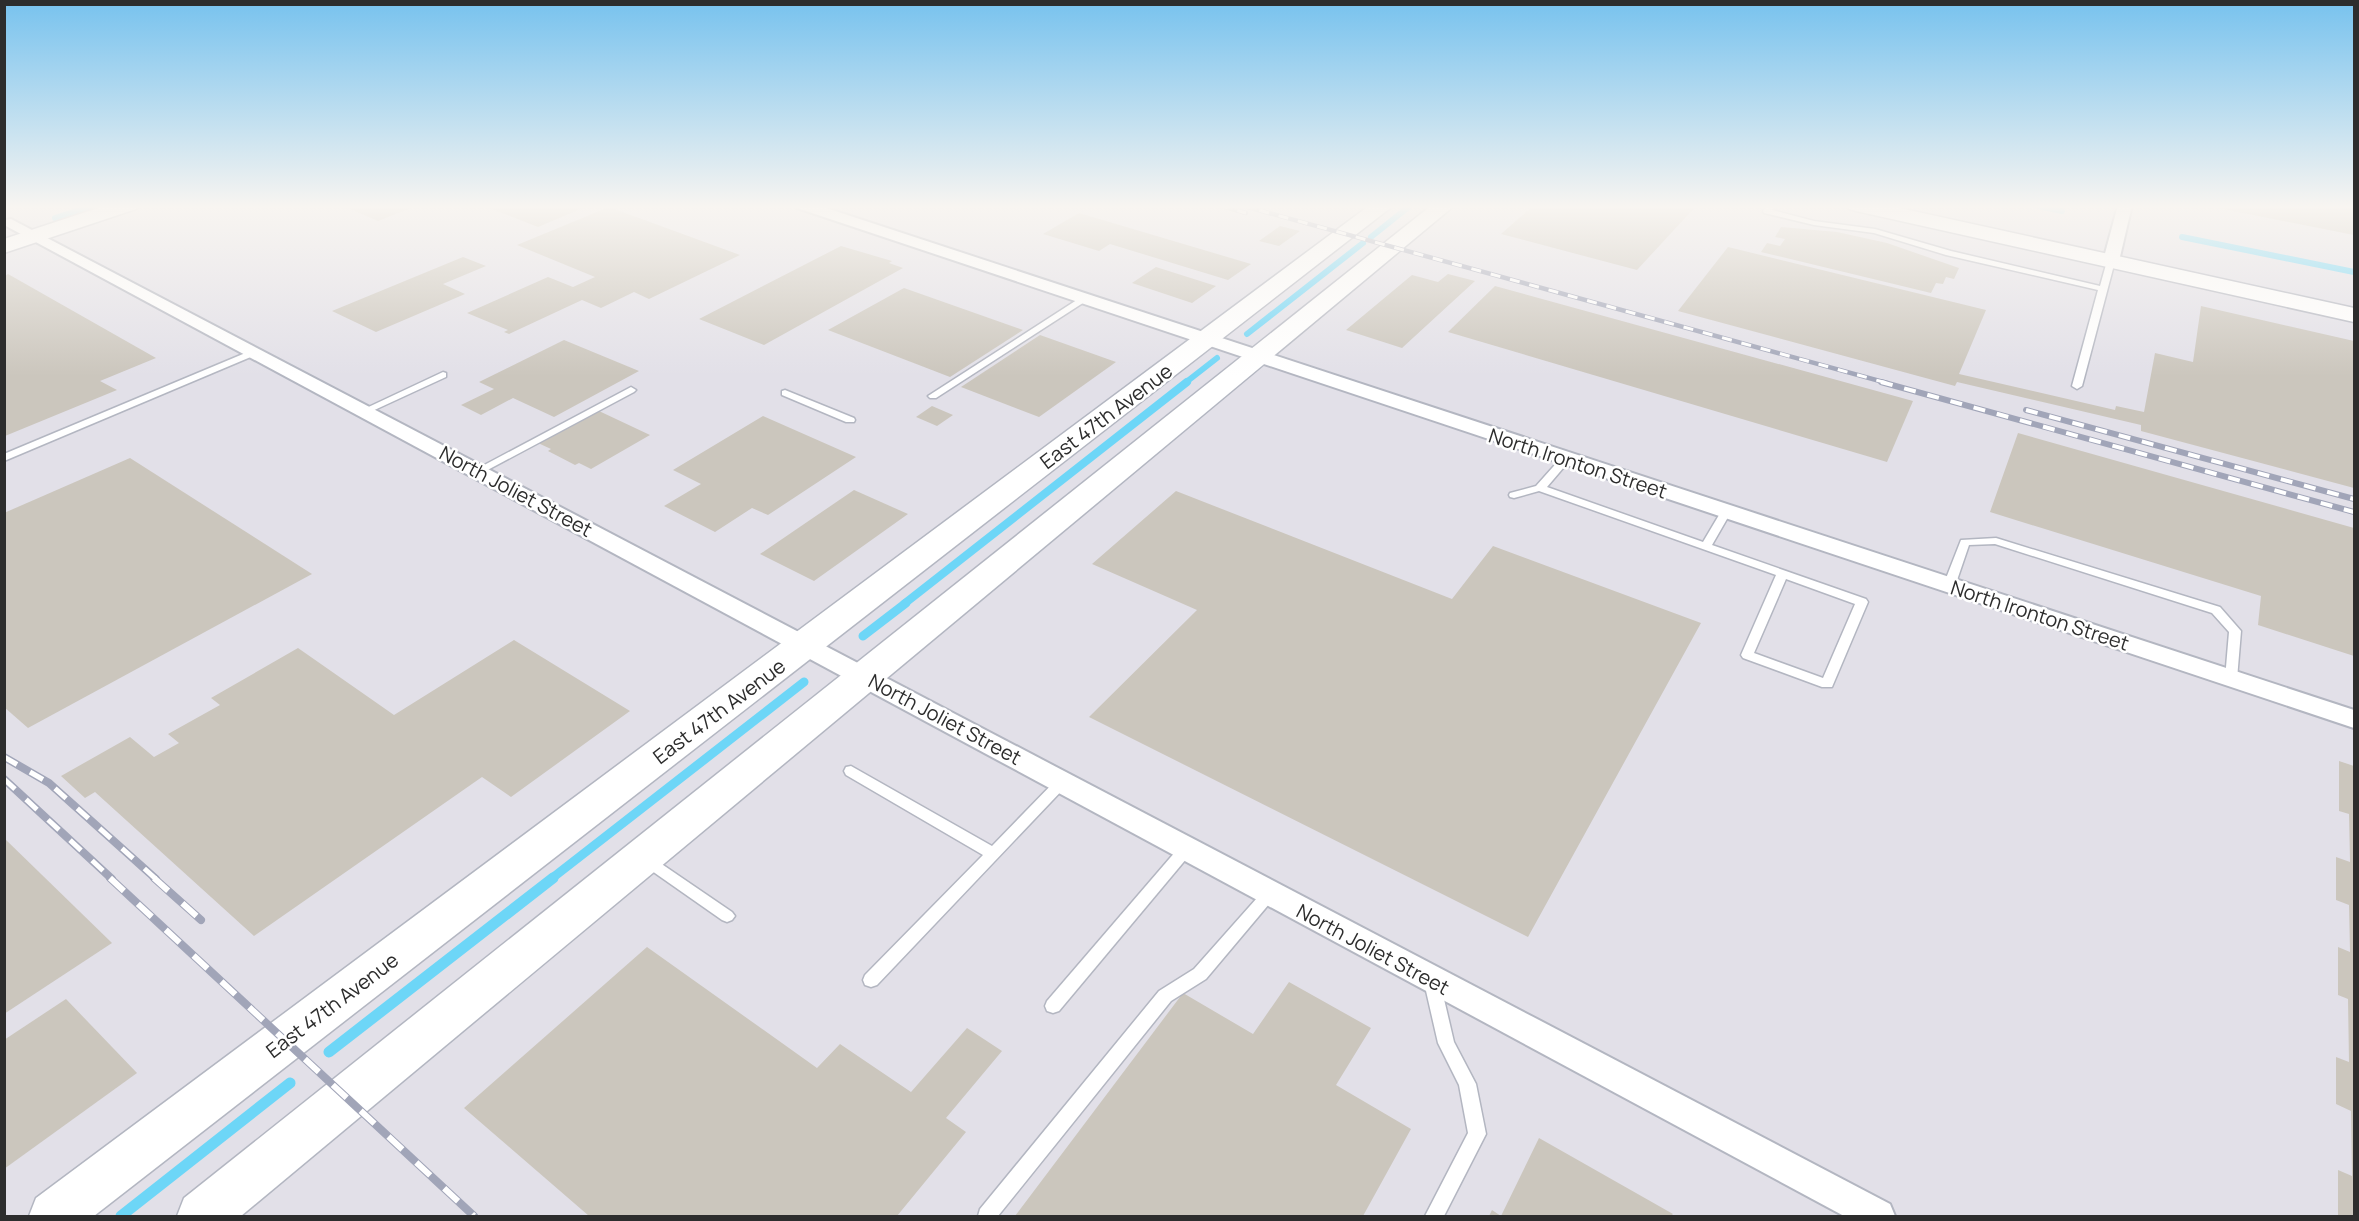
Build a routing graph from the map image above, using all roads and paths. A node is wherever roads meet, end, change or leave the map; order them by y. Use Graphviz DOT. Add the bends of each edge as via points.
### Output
graph roads {
  1 [pos="85,262"];
  2 [pos="972,262"];
  3 [pos="1309,262"];
  4 [pos="1375,262"];
  5 [pos="1984,262"];
  6 [pos="2111,262"];
  7 [pos="2145,262"];
  8 [pos="2156,262"];
  9 [pos="2103,289"];
  10 [pos="1083,299"];
  11 [pos="2355,299"];
  12 [pos="2355,315"];
  13 [pos="1206,340"];
  14 [pos="255,352"];
  15 [pos="1258,357"];
  16 [pos="443,375"];
  17 [pos="2077,386"];
  18 [pos="631,390"];
  19 [pos="785,393"];
  20 [pos="933,396"];
  21 [pos="364,411"];
  22 [pos="850,420"];
  23 [pos="4,458"];
  24 [pos="1565,459"];
  25 [pos="478,471"];
  26 [pos="1540,488"];
  27 [pos="1514,495"];
  28 [pos="1726,512"];
  29 [pos="1706,546"];
  30 [pos="1782,574"];
  31 [pos="1949,586"];
  32 [pos="806,645"];
  33 [pos="866,677"];
  34 [pos="2231,679"];
  35 [pos="2355,719"];
  36 [pos="851,771"];
  37 [pos="1063,782"];
  38 [pos="1187,848"];
  39 [pos="993,854"];
  40 [pos="644,858"];
  41 [pos="1270,893"];
  42 [pos="728,916"];
  43 [pos="871,980"];
  44 [pos="1432,981"];
  45 [pos="1053,1006"];
  46 [pos="54,1216"];
  47 [pos="202,1216"];
  48 [pos="987,1216"];
  49 [pos="1434,1216"];
  50 [pos="1878,1216"];
  1 -- 14 [label="street, North Joliet Street"];
  2 -- 10 [label="street, North Ironton Street"];
  3 -- 13 [label="main road, East 47th Avenue"];
  4 -- 15 [label="main road"];
  5 -- 9 [label="lane"];
  6 -- 9 [label="lane"];
  7 -- 12 [label="main road"];
  8 -- 11 [label="main road"];
  9 -- 17 [label="lane"];
  10 -- 13 [label="street, North Ironton Street"];
  10 -- 20 [label="lane"];
  13 -- 15 [label="street, North Ironton Street"];
  13 -- 32 [label="main road, East 47th Avenue"];
  14 -- 21 [label="street, North Joliet Street"];
  14 -- 23 [label="lane"];
  15 -- 24 [label="street, North Ironton Street"];
  15 -- 33 [label="main road"];
  16 -- 21 [label="lane"];
  18 -- 25 [label="lane"];
  19 -- 22 [label="lane"];
  21 -- 25 [label="street, North Joliet Street"];
  24 -- 26 [label="lane"];
  24 -- 28 [label="street, North Ironton Street"];
  25 -- 32 [label="street, North Joliet Street"];
  26 -- 27 [label="lane"];
  26 -- 29 [label="lane"];
  28 -- 29 [label="lane"];
  28 -- 31 [label="street, North Ironton Street"];
  29 -- 30 [label="lane"];
  30 -- 30 [label="lane" via="1747,655 1827,684 1862,602"];
  31 -- 34 [label="street, North Ironton Street"];
  31 -- 34 [label="lane" via="1965,542 1996,541 2216,610 2235,631"];
  32 -- 33 [label="street, North Joliet Street"];
  32 -- 46 [label="main road, East 47th Avenue"];
  33 -- 37 [label="street, North Joliet Street"];
  33 -- 40 [label="main road"];
  34 -- 35 [label="street, North Ironton Street"];
  36 -- 39 [label="lane"];
  37 -- 38 [label="street, North Joliet Street"];
  37 -- 39 [label="lane"];
  38 -- 41 [label="street, North Joliet Street"];
  38 -- 45 [label="lane"];
  39 -- 43 [label="lane"];
  40 -- 42 [label="lane"];
  40 -- 47 [label="main road"];
  41 -- 44 [label="street, North Joliet Street"];
  41 -- 48 [label="lane" via="1200,974 1165,996"];
  44 -- 49 [label="lane" via="1446,1043 1467,1084 1477,1134"];
  44 -- 50 [label="street, North Joliet Street"];
}
